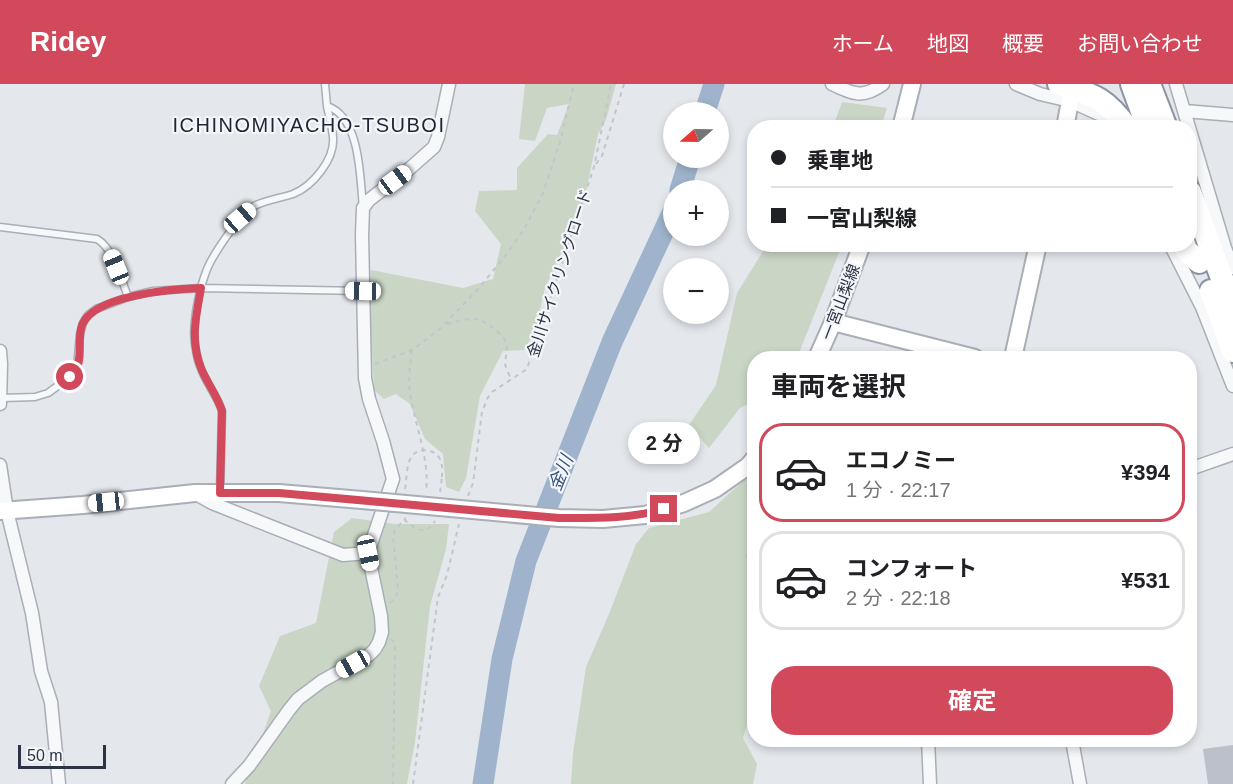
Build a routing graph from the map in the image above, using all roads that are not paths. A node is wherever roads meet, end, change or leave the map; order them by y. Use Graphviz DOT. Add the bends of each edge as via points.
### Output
graph roads {
  1 [pos="325,84"];
  2 [pos="449,84"];
  3 [pos="832,84"];
  4 [pos="883,84"];
  5 [pos="912,84"];
  6 [pos="1016,84"];
  7 [pos="1132,84"];
  8 [pos="1149,84"];
  9 [pos="1159,84"];
  10 [pos="1176,84"];
  11 [pos="1065,93"];
  12 [pos="327,106"];
  13 [pos="1233,115"];
  14 [pos="1180,119"];
  15 [pos="903,120"];
  16 [pos="1065,120"];
  17 [pos="1105,120"];
  18 [pos="1121,120"];
  19 [pos="1145,120"];
  20 [pos="1163,120"];
  21 [pos="1197,168"];
  22 [pos="363,208"];
  23 [pos="1197,211"];
  24 [pos="0,227"];
  25 [pos="859,252"];
  26 [pos="1036,252"];
  27 [pos="1174,252"];
  28 [pos="1188,252"];
  29 [pos="1195,252"];
  30 [pos="1199,262"];
  31 [pos="1233,268"];
  32 [pos="201,288"];
  33 [pos="363,291"];
  34 [pos="128,297"];
  35 [pos="1233,309"];
  36 [pos="833,322"];
  37 [pos="0,351"];
  38 [pos="820,351"];
  39 [pos="947,351"];
  40 [pos="1015,351"];
  41 [pos="1233,351"];
  42 [pos="1233,386"];
  43 [pos="1,398"];
  44 [pos="0,404"];
  45 [pos="1233,454"];
  46 [pos="0,465"];
  47 [pos="747,467"];
  48 [pos="1197,467"];
  49 [pos="220,493"];
  50 [pos="195,494"];
  51 [pos="4,511"];
  52 [pos="368,553"];
  53 [pos="928,747"];
  54 [pos="1073,747"];
  55 [pos="59,784"];
  56 [pos="232,784"];
  57 [pos="930,784"];
  58 [pos="1080,784"];
  1 -- 12 [label="lane"];
  2 -- 22 [label="street" via="434,147"];
  3 -- 4 [label="street" via="868,93"];
  5 -- 15 [label="main road"];
  6 -- 11 [label="street" via="1040,94"];
  7 -- 19 [label="highway"];
  8 -- 20 [label="highway"];
  9 -- 14 [label="highway"];
  10 -- 14 [label="street"];
  11 -- 16 [label="main road"];
  11 -- 17 [label="street"];
  11 -- 18 [label="highway" via="1091,95 1107,103"];
  12 -- 22 [label="lane" via="335,108 355,142"];
  12 -- 32 [label="lane" via="333,137 328,160 303,189 254,206 240,218 206,270"];
  13 -- 14 [label="street"];
  21 -- 31 [label="street"];
  22 -- 33 [label="street"];
  23 -- 35 [label="highway"];
  24 -- 34 [label="lane" via="97,239 110,251"];
  25 -- 36 [label="main road, 一宮山梨線"];
  26 -- 40 [label="main road"];
  27 -- 42 [label="street" via="1202,307"];
  28 -- 30 [label="highway"];
  29 -- 30 [label="highway"];
  30 -- 41 [label="highway"];
  32 -- 33 [label="lane"];
  32 -- 34 [label="lane"];
  32 -- 49 [label="lane" via="195,344 200,366 222,411"];
  33 -- 52 [label="street" via="365,378 393,478"];
  34 -- 43 [label="lane" via="96,309 82,323 77,369 70,377 35,398"];
  36 -- 38 [label="main road, 一宮山梨線"];
  36 -- 39 [label="main road"];
  37 -- 43 [label="street"];
  43 -- 44 [label="street"];
  45 -- 48 [label="street"];
  46 -- 51 [label="street"];
  47 -- 49 [label="main road, bridge" via="715,489 684,503 645,514 603,519 406,510 362,500"];
  49 -- 50 [label="main road"];
  50 -- 51 [label="main road"];
  50 -- 52 [label="street" via="343,555"];
  51 -- 55 [label="street" via="51,702"];
  52 -- 56 [label="street" via="382,632 375,649 298,699"];
  53 -- 57 [label="street"];
  54 -- 58 [label="street"];
}
